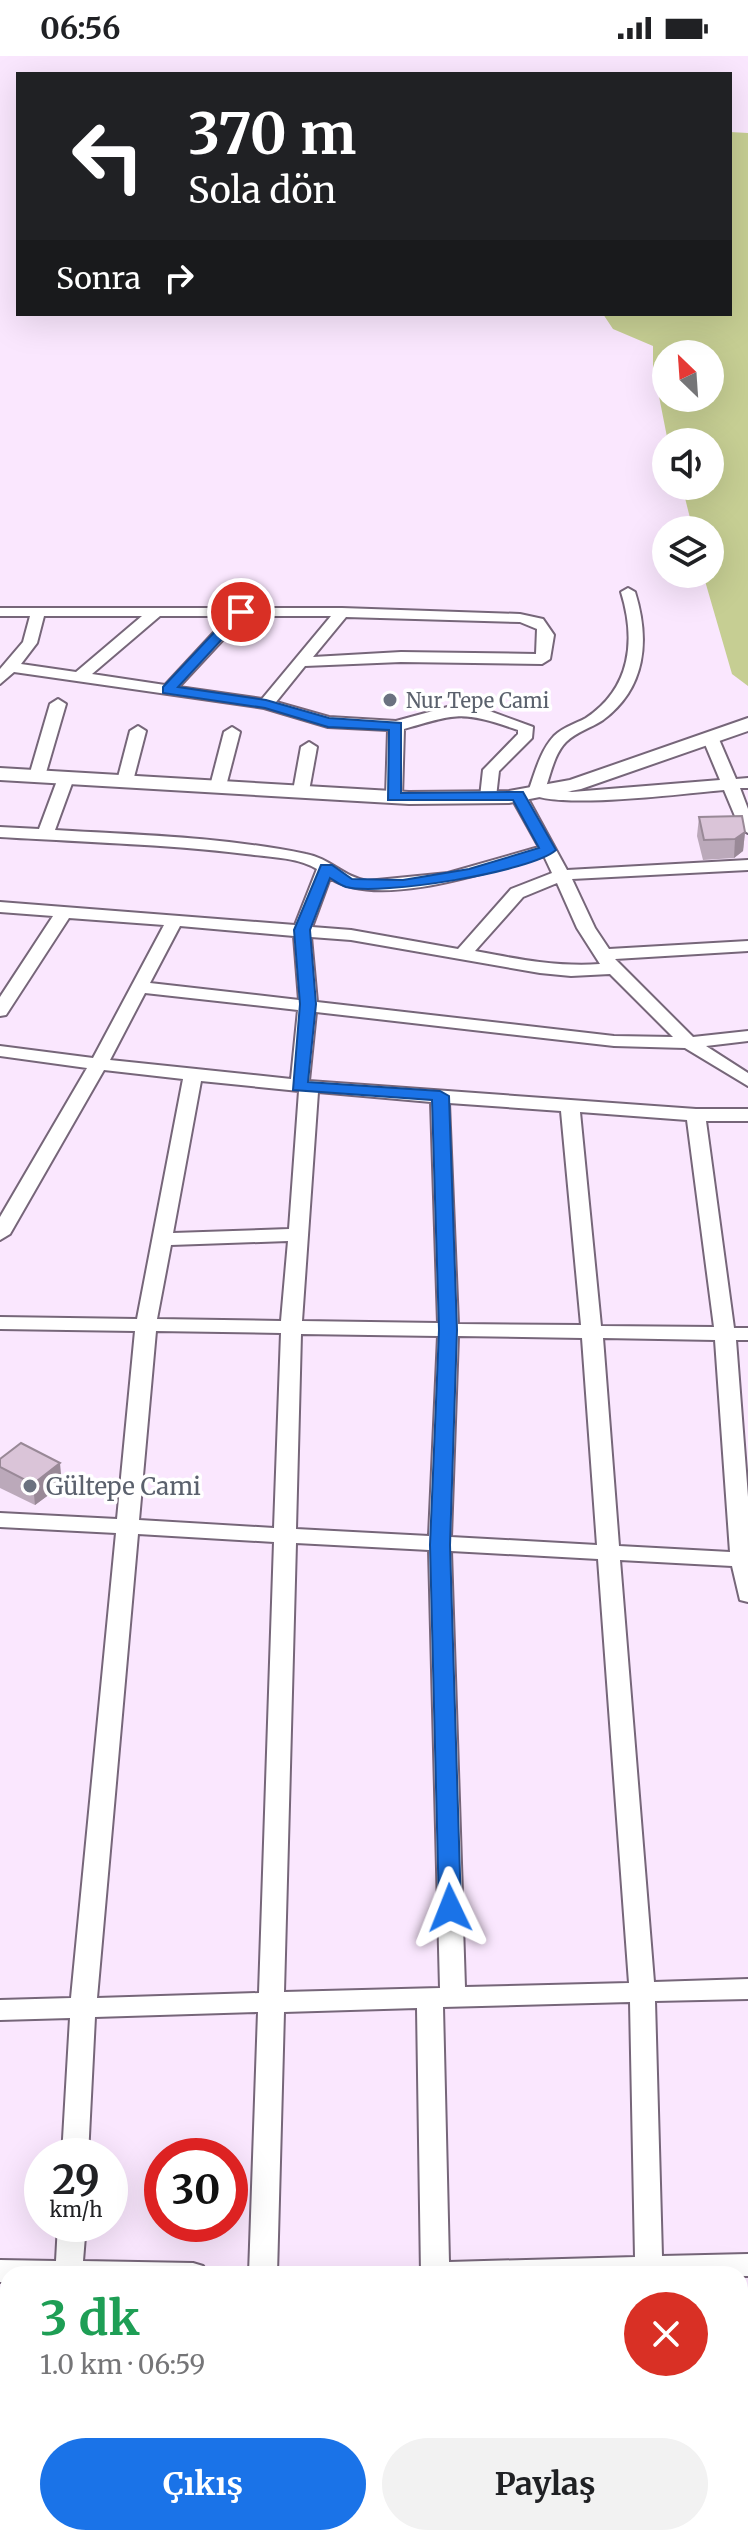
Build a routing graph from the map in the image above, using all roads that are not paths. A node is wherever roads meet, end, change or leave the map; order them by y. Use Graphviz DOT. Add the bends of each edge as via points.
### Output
graph roads {
  1 [pos="628,592"];
  2 [pos="0,612"];
  3 [pos="38,612"];
  4 [pos="241,612"];
  5 [pos="342,612"];
  6 [pos="155,613"];
  7 [pos="303,662"];
  8 [pos="13,667"];
  9 [pos="79,677"];
  10 [pos="0,679"];
  11 [pos="168,690"];
  12 [pos="58,704"];
  13 [pos="266,704"];
  14 [pos="748,724"];
  15 [pos="396,726"];
  16 [pos="138,731"];
  17 [pos="232,732"];
  18 [pos="710,737"];
  19 [pos="309,747"];
  20 [pos="0,774"];
  21 [pos="37,776"];
  22 [pos="66,778"];
  23 [pos="125,781"];
  24 [pos="740,784"];
  25 [pos="218,786"];
  26 [pos="301,791"];
  27 [pos="532,793"];
  28 [pos="394,797"];
  29 [pos="488,797"];
  30 [pos="748,828"];
  31 [pos="0,832"];
  32 [pos="46,833"];
  33 [pos="548,850"];
  34 [pos="748,865"];
  35 [pos="326,868"];
  36 [pos="562,875"];
  37 [pos="0,907"];
  38 [pos="65,911"];
  39 [pos="174,922"];
  40 [pos="302,930"];
  41 [pos="748,946"];
  42 [pos="463,954"];
  43 [pos="608,961"];
  44 [pos="141,987"];
  45 [pos="308,1004"];
  46 [pos="0,1011"];
  47 [pos="748,1036"];
  48 [pos="689,1043"];
  49 [pos="0,1051"];
  50 [pos="98,1065"];
  51 [pos="193,1074"];
  52 [pos="748,1081"];
  53 [pos="304,1086"];
  54 [pos="440,1096"];
  55 [pos="570,1106"];
  56 [pos="696,1115"];
  57 [pos="748,1115"];
  58 [pos="0,1234"];
  59 [pos="298,1235"];
  60 [pos="162,1239"];
  61 [pos="0,1323"];
  62 [pos="146,1326"];
  63 [pos="291,1328"];
  64 [pos="448,1330"];
  65 [pos="592,1332"];
  66 [pos="725,1334"];
  67 [pos="748,1334"];
  68 [pos="0,1520"];
  69 [pos="127,1527"];
  70 [pos="284,1538"];
  71 [pos="440,1545"];
  72 [pos="608,1551"];
  73 [pos="745,1560"];
  74 [pos="748,1595"];
  75 [pos="748,1989"];
  76 [pos="642,1991"];
  77 [pos="442,1999"];
  78 [pos="269,2005"];
  79 [pos="83,2009"];
  80 [pos="0,2010"];
  81 [pos="76,2138"];
  82 [pos="71,2242"];
  83 [pos="748,2265"];
  84 [pos="69,2266"];
  85 [pos="263,2266"];
  86 [pos="435,2266"];
  87 [pos="647,2266"];
  88 [pos="728,2266"];
  1 -- 27 [label="street" via="640,639 636,667 608,707 558,740"];
  2 -- 3 [label="street"];
  3 -- 6 [label="street"];
  3 -- 8 [label="street" via="30,643"];
  4 -- 5 [label="street"];
  4 -- 6 [label="street"];
  4 -- 11 [label="street"];
  5 -- 7 [label="street"];
  5 -- 7 [label="street" via="520,618 546,627 547,642 542,659"];
  6 -- 9 [label="street"];
  7 -- 13 [label="street"];
  8 -- 9 [label="street"];
  8 -- 10 [label="street"];
  9 -- 11 [label="street"];
  11 -- 13 [label="street"];
  12 -- 21 [label="street"];
  13 -- 15 [label="street" via="328,722"];
  14 -- 18 [label="street"];
  15 -- 28 [label="street"];
  15 -- 29 [label="street" via="473,710 525,727 526,735 491,770"];
  16 -- 23 [label="street"];
  17 -- 25 [label="street"];
  18 -- 24 [label="street"];
  18 -- 27 [label="street" via="574,785"];
  19 -- 26 [label="street"];
  20 -- 21 [label="street"];
  21 -- 22 [label="street"];
  22 -- 23 [label="street"];
  22 -- 32 [label="street"];
  23 -- 25 [label="street"];
  24 -- 27 [label="street" via="572,797"];
  24 -- 30 [label="street"];
  25 -- 26 [label="street"];
  26 -- 28 [label="street"];
  27 -- 29 [label="street"];
  27 -- 33 [label="street"];
  28 -- 29 [label="street"];
  31 -- 32 [label="street"];
  32 -- 35 [label="street" via="284,854"];
  33 -- 35 [label="street" via="449,878 403,884 349,883"];
  33 -- 36 [label="street"];
  34 -- 36 [label="street"];
  35 -- 40 [label="street"];
  36 -- 42 [label="street" via="517,893"];
  36 -- 43 [label="street"];
  37 -- 38 [label="street"];
  38 -- 39 [label="street"];
  38 -- 46 [label="street"];
  39 -- 40 [label="street"];
  39 -- 44 [label="street"];
  40 -- 42 [label="street"];
  40 -- 45 [label="street"];
  41 -- 43 [label="street"];
  42 -- 43 [label="street" via="571,971"];
  43 -- 48 [label="street"];
  44 -- 45 [label="street"];
  44 -- 50 [label="street"];
  45 -- 48 [label="street" via="549,1035"];
  45 -- 53 [label="street"];
  47 -- 48 [label="street"];
  48 -- 52 [label="street"];
  49 -- 50 [label="street"];
  50 -- 51 [label="street"];
  50 -- 58 [label="street"];
  51 -- 53 [label="street"];
  51 -- 60 [label="street"];
  53 -- 54 [label="street"];
  53 -- 59 [label="street"];
  54 -- 55 [label="street"];
  54 -- 64 [label="street"];
  55 -- 56 [label="street"];
  55 -- 65 [label="street"];
  56 -- 57 [label="street"];
  56 -- 66 [label="street"];
  59 -- 60 [label="street"];
  59 -- 63 [label="street"];
  60 -- 62 [label="street"];
  61 -- 62 [label="street"];
  62 -- 63 [label="street"];
  62 -- 69 [label="street"];
  63 -- 64 [label="street"];
  63 -- 70 [label="street"];
  64 -- 65 [label="street"];
  64 -- 71 [label="street"];
  65 -- 66 [label="street"];
  65 -- 72 [label="street"];
  66 -- 67 [label="street"];
  66 -- 73 [label="street"];
  68 -- 69 [label="street"];
  69 -- 70 [label="street"];
  69 -- 79 [label="street"];
  70 -- 71 [label="street"];
  70 -- 78 [label="street"];
  71 -- 72 [label="street"];
  71 -- 77 [label="street"];
  72 -- 73 [label="street"];
  72 -- 76 [label="street"];
  73 -- 74 [label="street"];
  75 -- 76 [label="street"];
  76 -- 77 [label="street"];
  76 -- 87 [label="street"];
  77 -- 78 [label="street"];
  77 -- 86 [label="street"];
  78 -- 79 [label="street"];
  78 -- 85 [label="street"];
  79 -- 80 [label="street"];
  79 -- 81 [label="street"];
  82 -- 84 [label="street"];
  83 -- 88 [label="street"];
}
